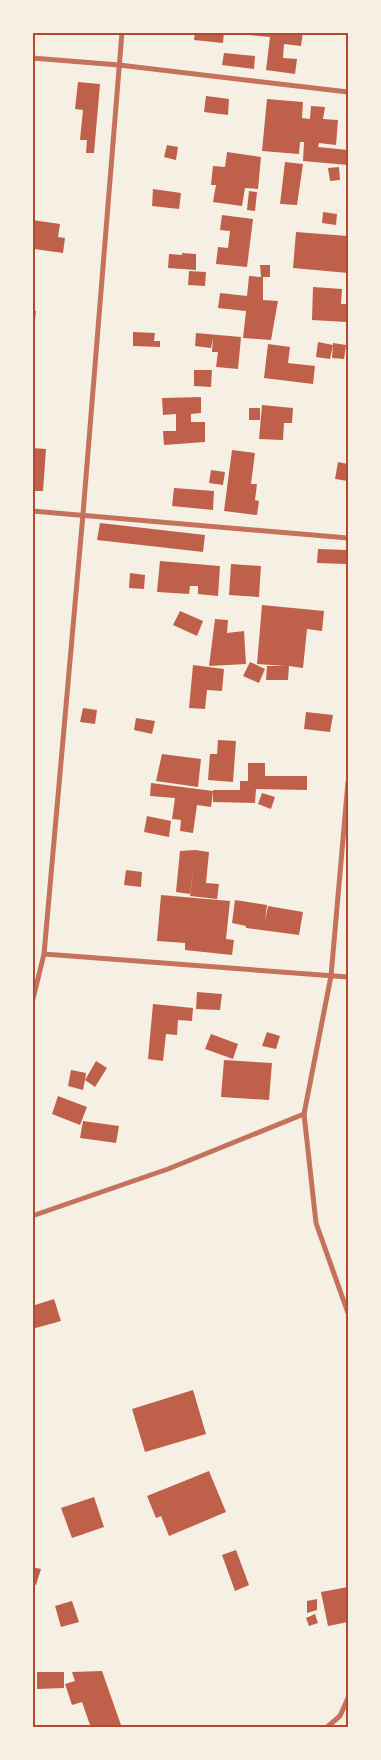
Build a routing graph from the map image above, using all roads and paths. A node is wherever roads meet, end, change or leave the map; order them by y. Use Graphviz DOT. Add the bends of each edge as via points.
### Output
graph roads {
  1 [pos="122,32"];
  2 [pos="32,58"];
  3 [pos="119,65"];
  4 [pos="348,92"];
  5 [pos="32,511"];
  6 [pos="83,514"];
  7 [pos="348,538"];
  8 [pos="348,782"];
  9 [pos="44,954"];
  10 [pos="331,976"];
  11 [pos="348,977"];
  12 [pos="32,1002"];
  13 [pos="304,1114"];
  14 [pos="32,1216"];
  15 [pos="348,1313"];
  16 [pos="348,1698"];
  17 [pos="326,1728"];
  1 -- 3 [label="street"];
  2 -- 3 [label="street"];
  3 -- 4 [label="street"];
  3 -- 6 [label="street"];
  5 -- 6 [label="street"];
  6 -- 7 [label="street"];
  6 -- 9 [label="street"];
  8 -- 10 [label="street"];
  9 -- 10 [label="street"];
  9 -- 12 [label="street"];
  10 -- 11 [label="street"];
  10 -- 13 [label="street"];
  13 -- 14 [label="street" via="168,1169"];
  13 -- 15 [label="street" via="316,1223"];
  16 -- 17 [label="street" via="340,1716"];
}
